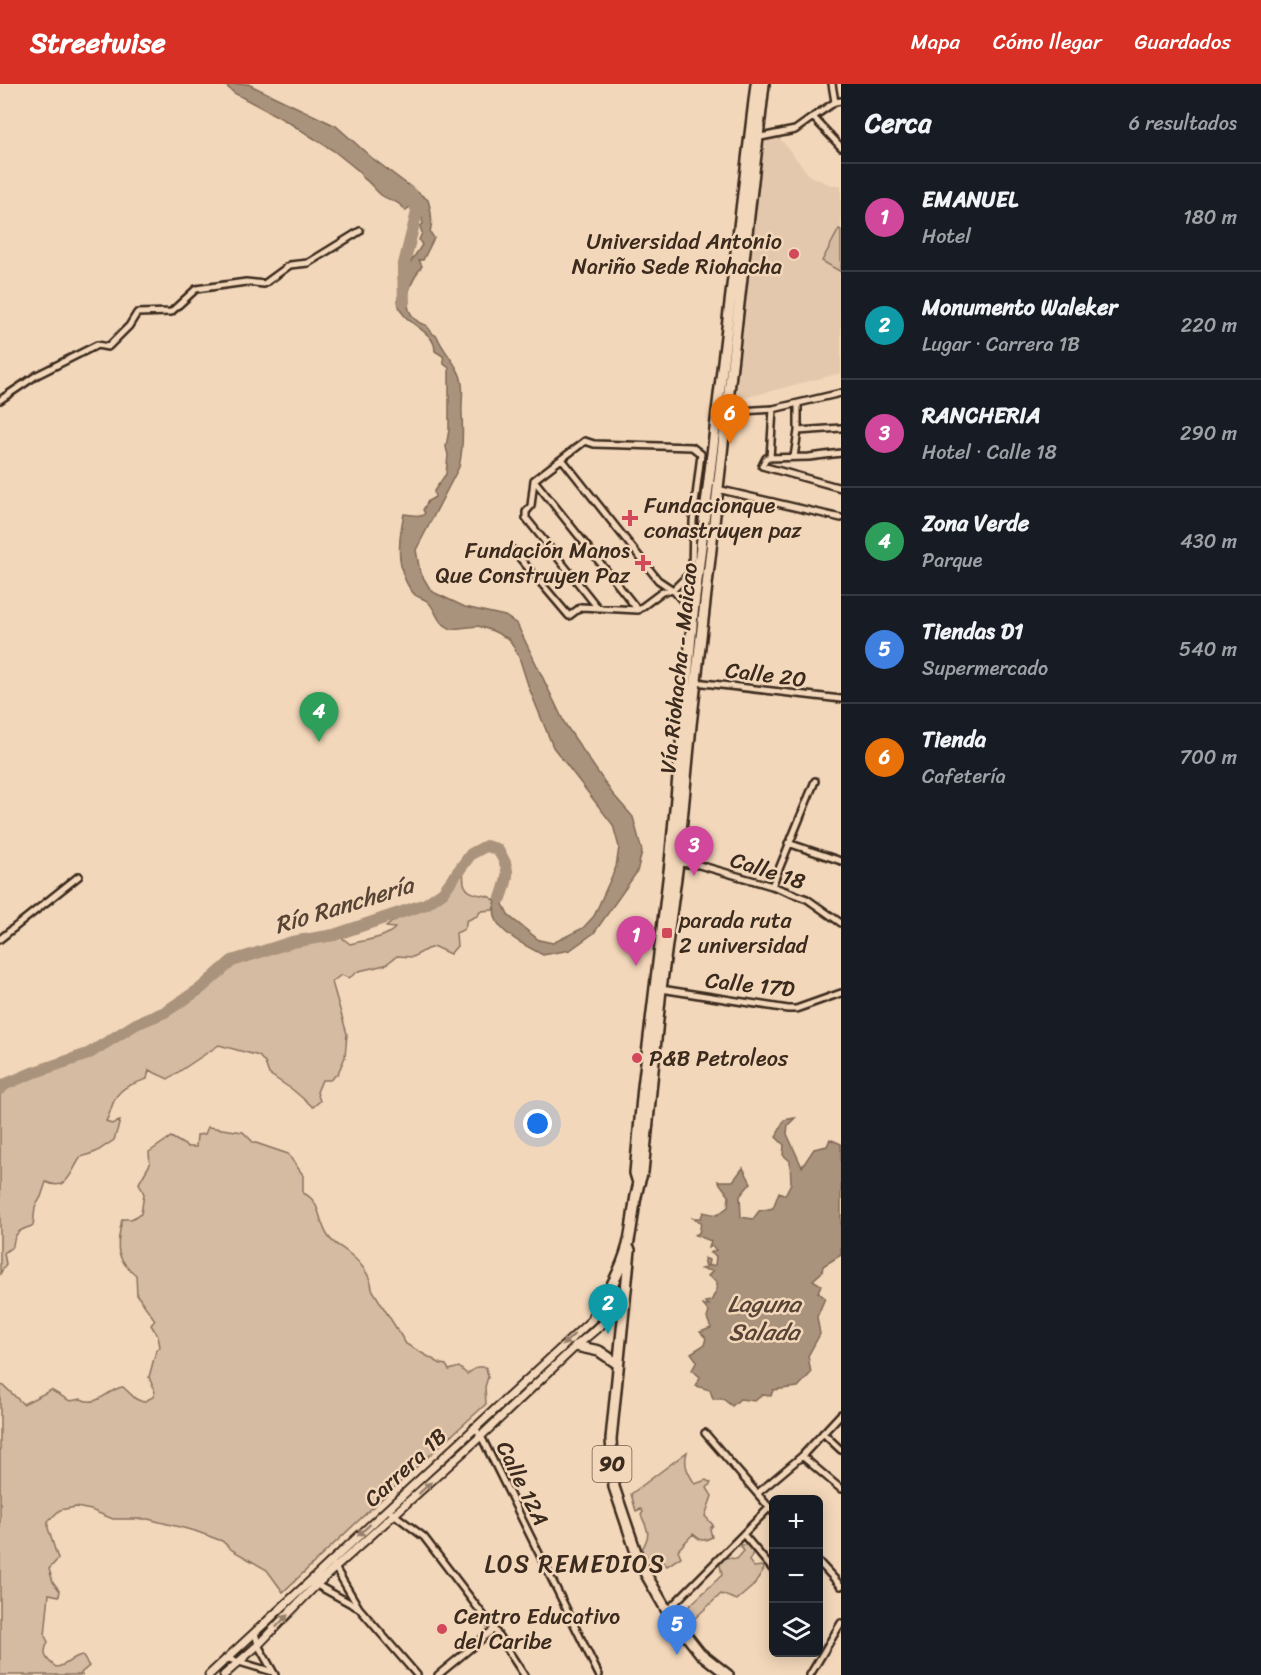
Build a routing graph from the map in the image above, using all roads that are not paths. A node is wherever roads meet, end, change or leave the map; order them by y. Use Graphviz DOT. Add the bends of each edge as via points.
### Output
graph roads {
  1 [pos="756,84"];
  2 [pos="764,84"];
  3 [pos="832,84"];
  4 [pos="838,101"];
  5 [pos="813,117"];
  6 [pos="753,139"];
  7 [pos="841,147"];
  8 [pos="360,231"];
  9 [pos="841,393"];
  10 [pos="0,400"];
  11 [pos="798,405"];
  12 [pos="773,410"];
  13 [pos="721,411"];
  14 [pos="841,428"];
  15 [pos="798,431"];
  16 [pos="841,453"];
  17 [pos="794,457"];
  18 [pos="770,458"];
  19 [pos="562,459"];
  20 [pos="534,480"];
  21 [pos="841,488"];
  22 [pos="712,489"];
  23 [pos="841,518"];
  24 [pos="513,550"];
  25 [pos="672,590"];
  26 [pos="598,608"];
  27 [pos="638,610"];
  28 [pos="698,614"];
  29 [pos="691,682"];
  30 [pos="841,699"];
  31 [pos="687,725"];
  32 [pos="815,781"];
  33 [pos="788,843"];
  34 [pos="841,861"];
  35 [pos="678,863"];
  36 [pos="79,876"];
  37 [pos="772,886"];
  38 [pos="841,923"];
  39 [pos="0,939"];
  40 [pos="657,989"];
  41 [pos="841,993"];
  42 [pos="633,1218"];
  43 [pos="627,1287"];
  44 [pos="625,1305"];
  45 [pos="594,1316"];
  46 [pos="576,1346"];
  47 [pos="618,1364"];
  48 [pos="841,1414"];
  49 [pos="474,1427"];
  50 [pos="705,1433"];
  51 [pos="823,1433"];
  52 [pos="482,1436"];
  53 [pos="841,1450"];
  54 [pos="802,1456"];
  55 [pos="841,1489"];
  56 [pos="758,1493"];
  57 [pos="769,1507"];
  58 [pos="387,1509"];
  59 [pos="769,1512"];
  60 [pos="395,1515"];
  61 [pos="743,1534"];
  62 [pos="333,1564"];
  63 [pos="769,1565"];
  64 [pos="823,1566"];
  65 [pos="309,1582"];
  66 [pos="316,1585"];
  67 [pos="841,1586"];
  68 [pos="359,1608"];
  69 [pos="667,1611"];
  70 [pos="841,1623"];
  71 [pos="494,1629"];
  72 [pos="255,1632"];
  73 [pos="258,1645"];
  74 [pos="226,1658"];
  75 [pos="239,1660"];
  76 [pos="274,1674"];
  77 [pos="209,1675"];
  78 [pos="224,1675"];
  79 [pos="417,1675"];
  80 [pos="438,1675"];
  81 [pos="524,1675"];
  82 [pos="599,1675"];
  83 [pos="728,1675"];
  84 [pos="810,1675"];
  1 -- 6 [label="highway, Vía Riohacha - Maicao / 90"];
  2 -- 6 [label="highway, Vía Riohacha - Maicao / 90"];
  3 -- 4 [label="street"];
  4 -- 5 [label="street"];
  5 -- 6 [label="street" via="795,130"];
  5 -- 7 [label="street"];
  6 -- 13 [label="highway, Vía Riohacha - Maicao / 90"];
  8 -- 10 [label="street" via="308,263 290,265 264,284 246,282 196,289 171,312 137,313 108,347 97,345 37,375"];
  9 -- 11 [label="street"];
  11 -- 12 [label="street"];
  11 -- 15 [label="street"];
  12 -- 13 [label="street"];
  12 -- 18 [label="street"];
  13 -- 22 [label="highway, Vía Riohacha - Maicao / 90"];
  14 -- 15 [label="street"];
  15 -- 17 [label="street"];
  16 -- 17 [label="street"];
  17 -- 18 [label="street"];
  18 -- 21 [label="street" via="762,465"];
  19 -- 20 [label="street"];
  19 -- 25 [label="street" via="658,580"];
  19 -- 25 [label="street" via="585,441 692,447 700,454 692,571"];
  20 -- 26 [label="street" via="526,518"];
  20 -- 27 [label="street"];
  22 -- 23 [label="street"];
  22 -- 28 [label="highway, Vía Riohacha - Maicao / 90"];
  24 -- 26 [label="street" via="569,616 582,607"];
  25 -- 27 [label="street" via="662,592"];
  25 -- 28 [label="street"];
  26 -- 27 [label="street"];
  28 -- 29 [label="highway, Vía Riohacha - Maicao / 90"];
  29 -- 30 [label="street, Calle 20"];
  29 -- 31 [label="highway, Vía Riohacha - Maicao / 90"];
  31 -- 35 [label="highway, Vía Riohacha - Maicao / 90"];
  31 -- 40 [label="highway, Vía Riohacha - Maicao / 90"];
  32 -- 33 [label="street"];
  33 -- 34 [label="street"];
  33 -- 37 [label="street"];
  35 -- 37 [label="street, Calle 18" via="699,865"];
  35 -- 40 [label="highway, Vía Riohacha - Maicao / 90"];
  36 -- 39 [label="street"];
  37 -- 38 [label="street, Calle 18" via="807,898"];
  40 -- 41 [label="street, Calle 17D" via="788,1009"];
  40 -- 42 [label="highway, Vía Riohacha - Maicao / 90"];
  42 -- 43 [label="highway, 90"];
  42 -- 45 [label="highway" via="620,1270"];
  43 -- 44 [label="highway, 90"];
  43 -- 45 [label="street, Carrera 1B"];
  44 -- 46 [label="street, Carrera 1B"];
  44 -- 47 [label="highway, 90"];
  45 -- 49 [label="street, Carrera 1B, one-way"];
  46 -- 47 [label="highway" via="599,1350"];
  46 -- 52 [label="street, Carrera 1B"];
  47 -- 69 [label="highway, 90" via="611,1440 614,1487 640,1564"];
  48 -- 51 [label="street"];
  49 -- 52 [label="street, Calle 12A"];
  49 -- 58 [label="street, Carrera 1B"];
  50 -- 56 [label="street"];
  51 -- 53 [label="street"];
  51 -- 54 [label="street"];
  60 -- 52 [label="street, Carrera 1B, one-way"];
  52 -- 82 [label="street, Calle 12A"];
  54 -- 55 [label="street"];
  54 -- 56 [label="street"];
  56 -- 57 [label="street"];
  58 -- 60 [label="street"];
  58 -- 62 [label="street, Carrera 1B, one-way"];
  59 -- 61 [label="street"];
  60 -- 62 [label="street, Carrera 1B"];
  60 -- 71 [label="street" via="424,1537"];
  61 -- 63 [label="street"];
  61 -- 69 [label="street"];
  62 -- 65 [label="street, Carrera 1B"];
  62 -- 66 [label="street, Carrera 1B"];
  62 -- 68 [label="street"];
  64 -- 67 [label="street"];
  65 -- 66 [label="street"];
  65 -- 72 [label="street, Carrera 1B"];
  66 -- 68 [label="street"];
  73 -- 66 [label="street, Carrera 1B, one-way"];
  68 -- 79 [label="street"];
  69 -- 83 [label="highway, 90" via="700,1653"];
  70 -- 84 [label="street"];
  71 -- 80 [label="street"];
  71 -- 81 [label="street"];
  72 -- 73 [label="street"];
  72 -- 74 [label="street, Carrera 1B"];
  73 -- 75 [label="street, Carrera 1B"];
  73 -- 76 [label="street"];
  74 -- 75 [label="street"];
  74 -- 77 [label="street, Carrera 1B"];
  75 -- 76 [label="street"];
  75 -- 78 [label="street, Carrera 1B"];
}
